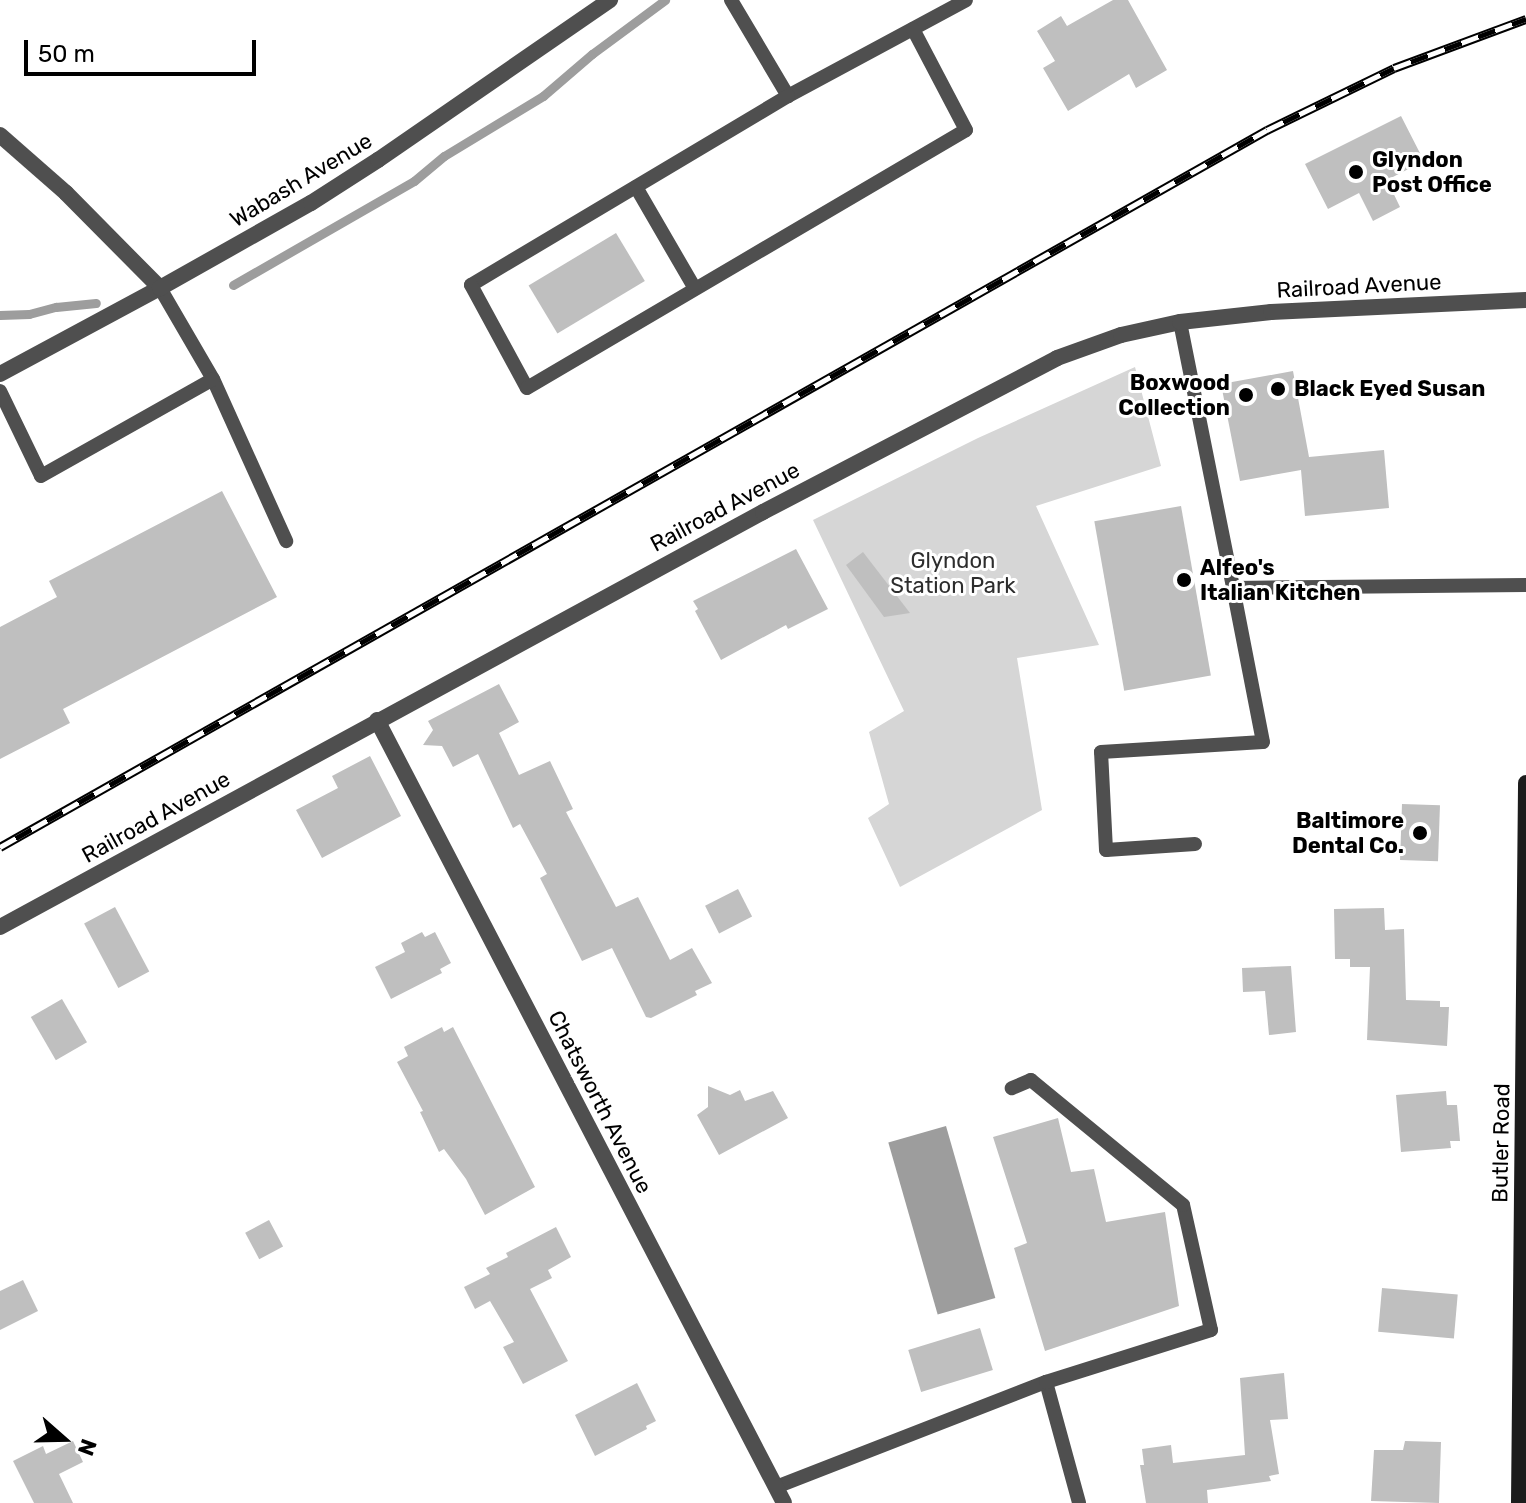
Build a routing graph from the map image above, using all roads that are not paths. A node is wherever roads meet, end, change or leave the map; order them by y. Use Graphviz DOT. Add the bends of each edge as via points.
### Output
graph roads {
  1 [pos="610,0"];
  2 [pos="966,0"];
  3 [pos="731,1"];
  4 [pos="913,29"];
  5 [pos="788,96"];
  6 [pos="0,135"];
  7 [pos="636,187"];
  8 [pos="694,287"];
  9 [pos="160,288"];
  10 [pos="1526,300"];
  11 [pos="1180,322"];
  12 [pos="0,374"];
  13 [pos="213,379"];
  14 [pos="0,391"];
  15 [pos="286,541"];
  16 [pos="1526,585"];
  17 [pos="1233,588"];
  18 [pos="377,720"];
  19 [pos="1526,783"];
  20 [pos="1195,844"];
  21 [pos="0,927"];
  22 [pos="1012,1088"];
  23 [pos="1046,1382"];
  24 [pos="776,1487"];
  25 [pos="784,1503"];
  26 [pos="1079,1503"];
  27 [pos="1519,1503"];
  1 -- 9 [label="street, Wabash Avenue" via="351,177"];
  2 -- 4 [label="lane"];
  3 -- 5 [label="lane"];
  4 -- 5 [label="lane"];
  4 -- 8 [label="lane" via="966,130"];
  5 -- 7 [label="lane"];
  6 -- 9 [label="street"];
  7 -- 8 [label="lane"];
  7 -- 8 [label="lane" via="471,285 527,388"];
  9 -- 12 [label="street, Wabash Avenue"];
  9 -- 13 [label="lane"];
  10 -- 11 [label="street, Railroad Avenue" via="1271,312"];
  11 -- 17 [label="lane"];
  11 -- 18 [label="street, Railroad Avenue" via="1121,335 1057,358"];
  13 -- 14 [label="lane" via="41,476"];
  13 -- 15 [label="lane"];
  16 -- 17 [label="lane"];
  17 -- 20 [label="lane" via="1263,742 1101,752 1106,850"];
  18 -- 21 [label="street, Railroad Avenue"];
  18 -- 24 [label="street, Chatsworth Avenue"];
  19 -- 27 [label="main road, Butler Road"];
  22 -- 23 [label="lane" via="1031,1080 1183,1205 1211,1330"];
  23 -- 24 [label="lane"];
  23 -- 26 [label="lane"];
  24 -- 25 [label="street, Chatsworth Avenue"];
}
